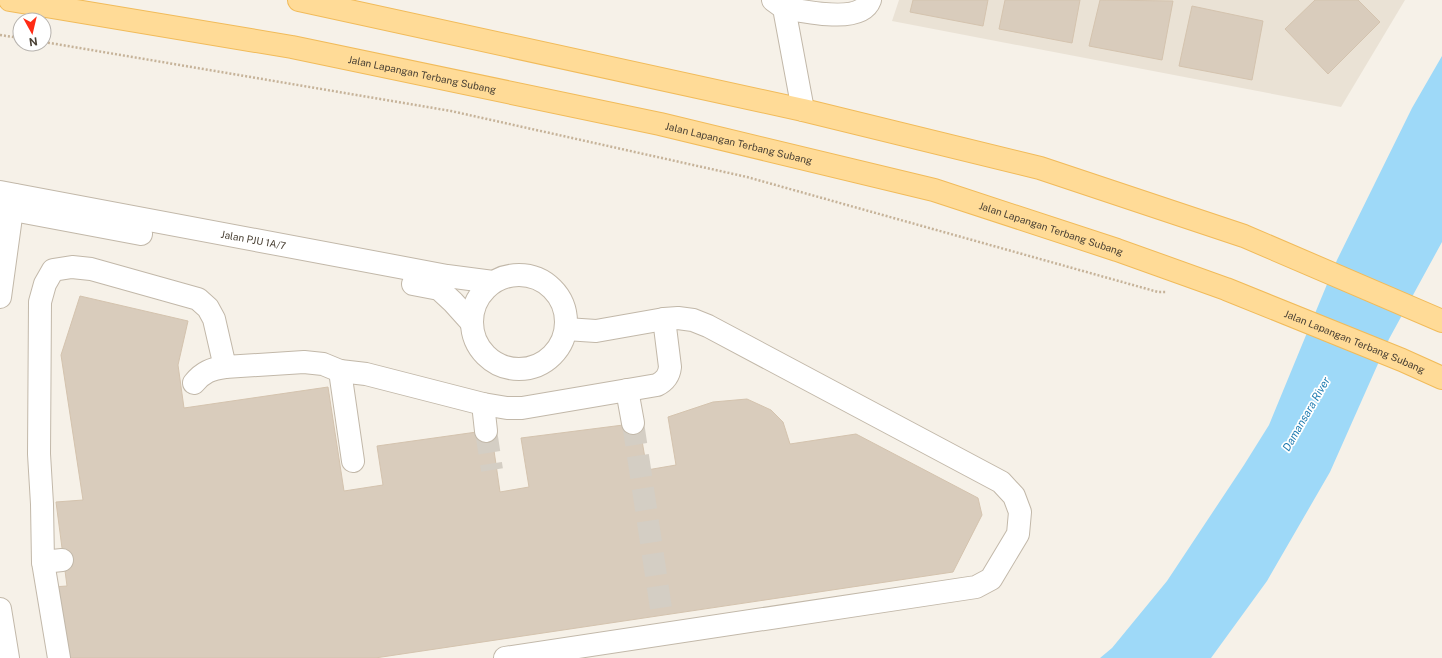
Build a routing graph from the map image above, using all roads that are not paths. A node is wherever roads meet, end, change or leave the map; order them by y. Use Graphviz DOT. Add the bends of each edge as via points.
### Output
graph roads {
  1 [pos="10,0"];
  2 [pos="299,0"];
  3 [pos="870,0"];
  4 [pos="781,3"];
  5 [pos="803,110"];
  6 [pos="7,201"];
  7 [pos="493,282"];
  8 [pos="0,297"];
  9 [pos="664,319"];
  10 [pos="1442,321"];
  11 [pos="471,322"];
  12 [pos="566,329"];
  13 [pos="225,367"];
  14 [pos="340,371"];
  15 [pos="1442,378"];
  16 [pos="194,383"];
  17 [pos="627,390"];
  18 [pos="483,404"];
  19 [pos="633,423"];
  20 [pos="486,431"];
  21 [pos="353,461"];
  22 [pos="0,609"];
  23 [pos="8,658"];
  24 [pos="59,658"];
  25 [pos="505,658"];
  1 -- 15 [label="main road, Jalan Lapangan Terbang Subang" via="292,47 667,126 934,190 1226,289"];
  2 -- 5 [label="main road"];
  3 -- 4 [label="street" via="858,12 846,15 821,13"];
  4 -- 5 [label="street"];
  5 -- 10 [label="main road" via="1040,168 1244,236"];
  6 -- 7 [label="street, Jalan PJU 1A/7"];
  6 -- 8 [label="street"];
  6 -- 11 [label="street, Jalan PJU 1A/7" via="439,289"];
  7 -- 11 [label="street" via="477,300"];
  7 -- 12 [label="street" via="507,276 523,274 538,278 552,287 561,299 566,314"];
  9 -- 12 [label="street" via="596,331"];
  9 -- 17 [label="street" via="670,373 657,385"];
  9 -- 25 [label="street" via="693,320 708,326 1001,482 1014,496 1020,512 1018,534 990,579 976,587 663,625"];
  11 -- 12 [label="street" via="474,338 481,351 493,362 507,368 539,366 552,357 561,344"];
  13 -- 14 [label="street" via="304,362 323,364"];
  13 -- 16 [label="street" via="201,374"];
  13 -- 24 [label="street" via="214,319 208,308 198,299 91,269 72,267 53,270 45,284 40,302 39,454 42,504 52,561"];
  14 -- 18 [label="street" via="366,374"];
  14 -- 21 [label="street"];
  17 -- 18 [label="street" via="522,408"];
  17 -- 19 [label="street"];
  18 -- 20 [label="street"];
  22 -- 23 [label="street"];
}
